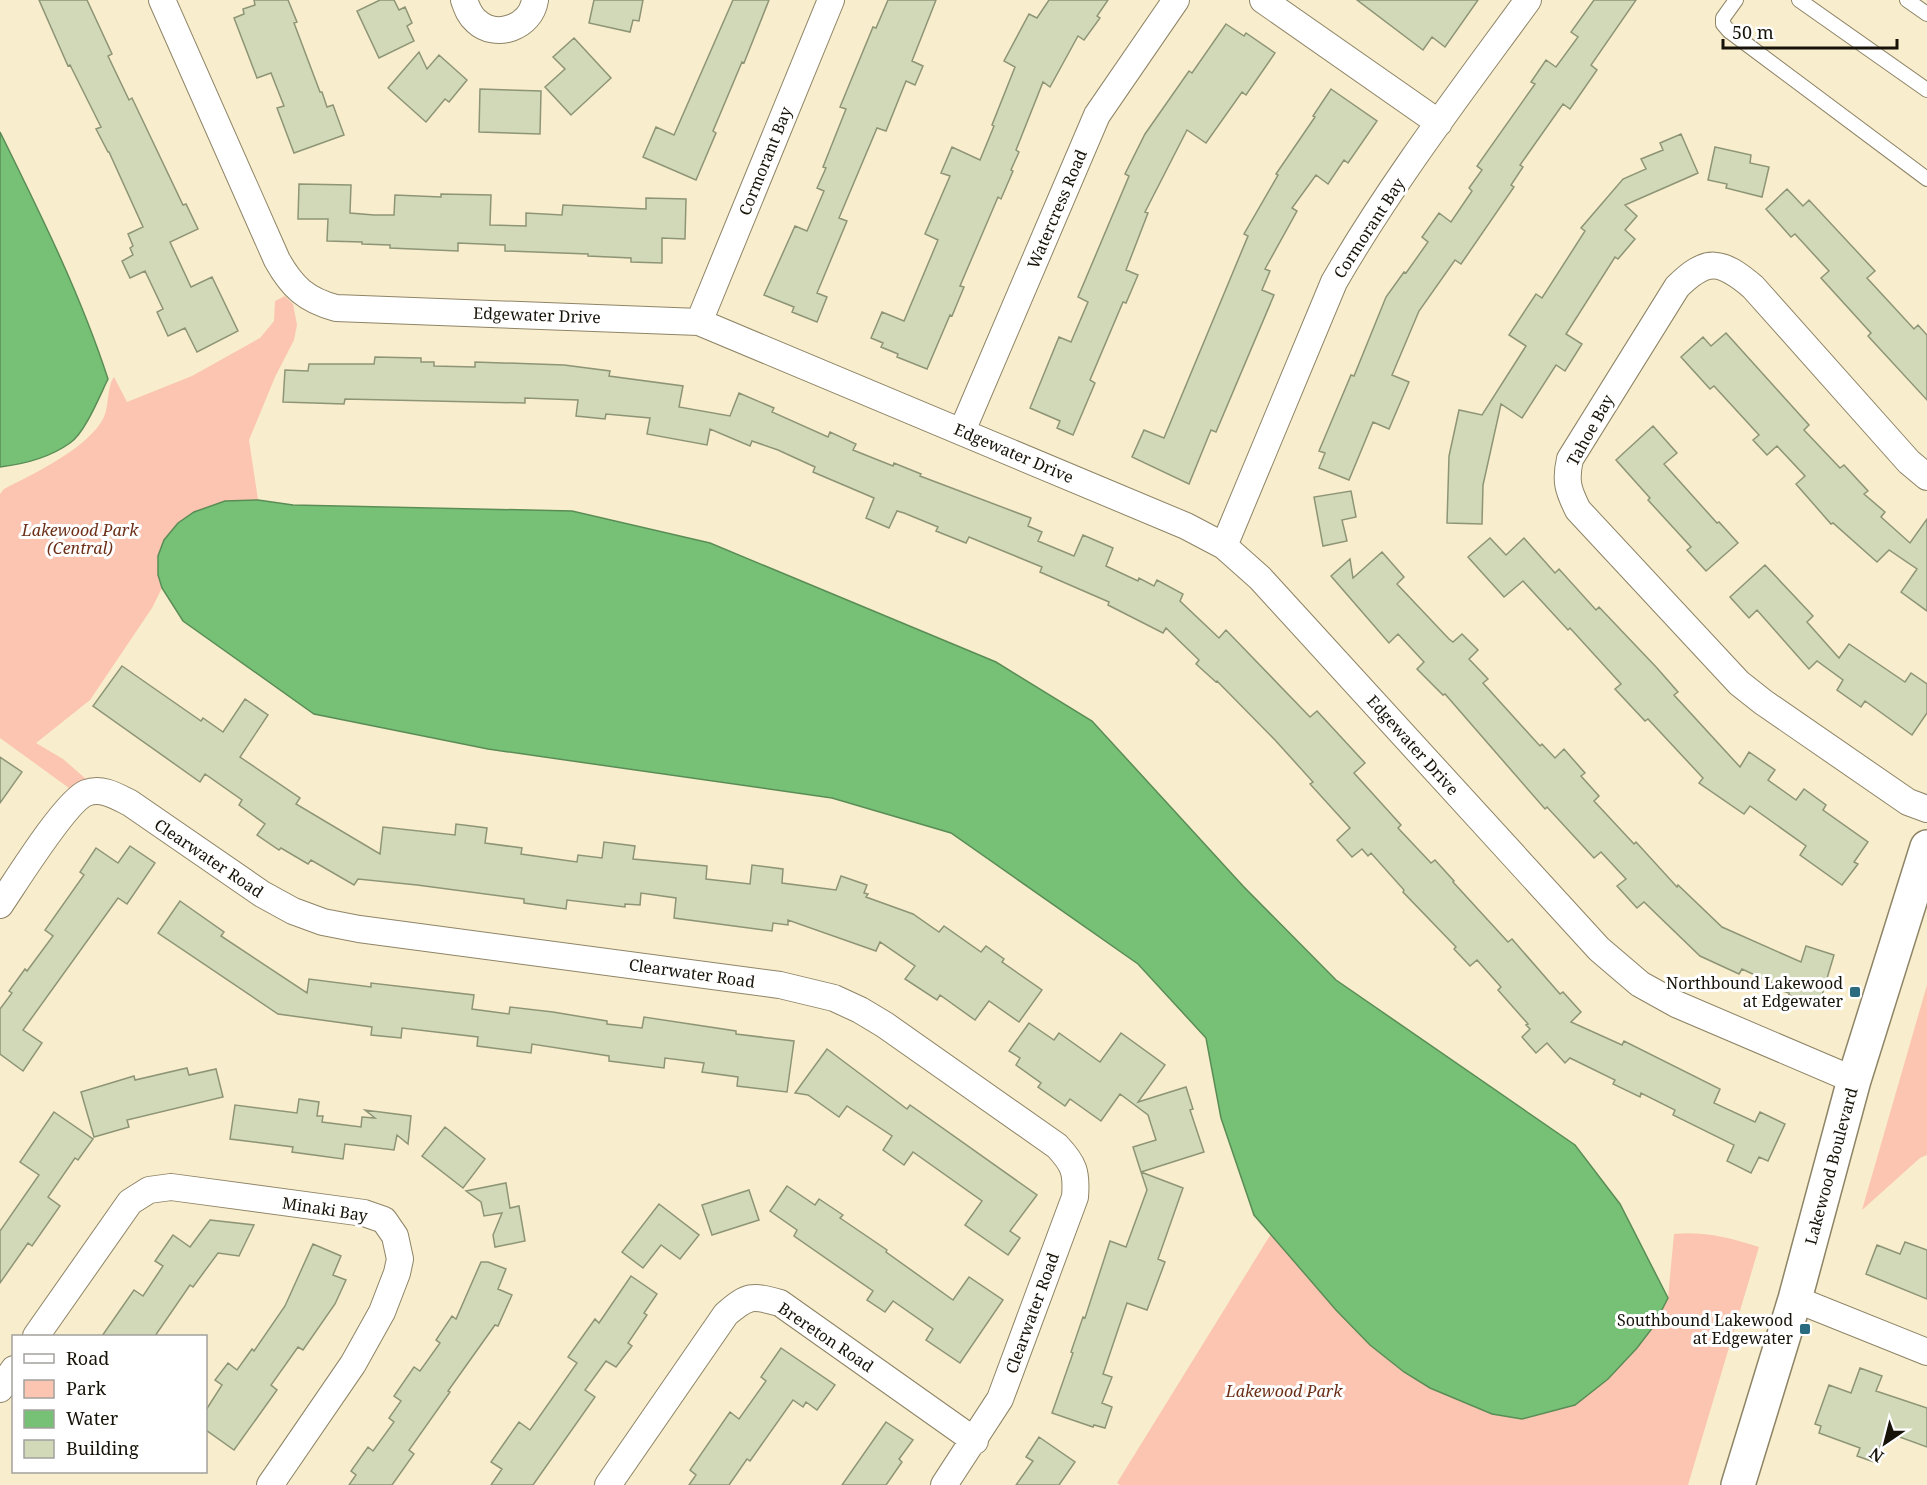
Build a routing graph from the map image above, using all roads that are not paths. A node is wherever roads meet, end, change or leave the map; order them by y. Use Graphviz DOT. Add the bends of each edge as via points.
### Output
graph roads {
  1 [pos="162,0"];
  2 [pos="464,0"];
  3 [pos="535,0"];
  4 [pos="831,0"];
  5 [pos="1176,0"];
  6 [pos="1263,0"];
  7 [pos="1528,0"];
  8 [pos="1736,0"];
  9 [pos="1799,0"];
  10 [pos="1907,0"];
  11 [pos="1927,14"];
  12 [pos="1927,90"];
  13 [pos="1439,123"];
  14 [pos="1927,179"];
  15 [pos="699,322"];
  16 [pos="962,431"];
  17 [pos="1927,477"];
  18 [pos="1224,546"];
  19 [pos="1927,808"];
  20 [pos="1927,847"];
  21 [pos="0,905"];
  22 [pos="1854,1080"];
  23 [pos="1795,1299"];
  24 [pos="37,1335"];
  25 [pos="1927,1352"];
  26 [pos="12,1372"];
  27 [pos="0,1389"];
  28 [pos="975,1441"];
  29 [pos="270,1485"];
  30 [pos="608,1485"];
  31 [pos="944,1485"];
  32 [pos="1738,1485"];
  1 -- 15 [label="street, Edgewater Drive" via="287,279 319,303 336,308"];
  2 -- 3 [label="street" via="476,21 498,30 520,24 529,16"];
  4 -- 15 [label="street, Cormorant Bay"];
  5 -- 16 [label="street, Watercress Road" via="1097,115"];
  6 -- 13 [label="street"];
  7 -- 13 [label="street, Cormorant Bay"];
  8 -- 14 [label="lane" via="1724,18 1723,24 1729,31"];
  9 -- 12 [label="lane"];
  10 -- 11 [label="lane"];
  13 -- 18 [label="street, Cormorant Bay" via="1334,282"];
  15 -- 16 [label="street, Edgewater Drive"];
  16 -- 18 [label="street, Edgewater Drive" via="1186,526"];
  17 -- 19 [label="street, Tahoe Bay" via="1909,462 1753,286 1732,269 1709,264 1691,273 1677,287 1570,459 1566,476 1578,510 1739,683 1908,802"];
  18 -- 22 [label="street, Edgewater Drive" via="1260,578 1599,949 1640,984 1676,1004"];
  20 -- 22 [label="street, Lakewood Boulevard"];
  21 -- 28 [label="street, Clearwater Road" via="66,810 84,794 96,791 111,793 130,803 262,894 323,922 780,985 834,998 860,1010 1057,1146 1072,1162 1077,1180 1075,1197 1000,1399"];
  22 -- 23 [label="street, Lakewood Boulevard"];
  23 -- 25 [label="street"];
  23 -- 32 [label="street, Lakewood Boulevard"];
  24 -- 29 [label="street, Minaki Bay" via="130,1202 149,1190 171,1187 364,1213 384,1220 395,1236 400,1259 390,1292 353,1364"];
  26 -- 27 [label="street"];
  28 -- 30 [label="street, Brereton Road" via="780,1303 759,1297 743,1300 726,1314"];
  28 -- 31 [label="street, Clearwater Road"];
}
